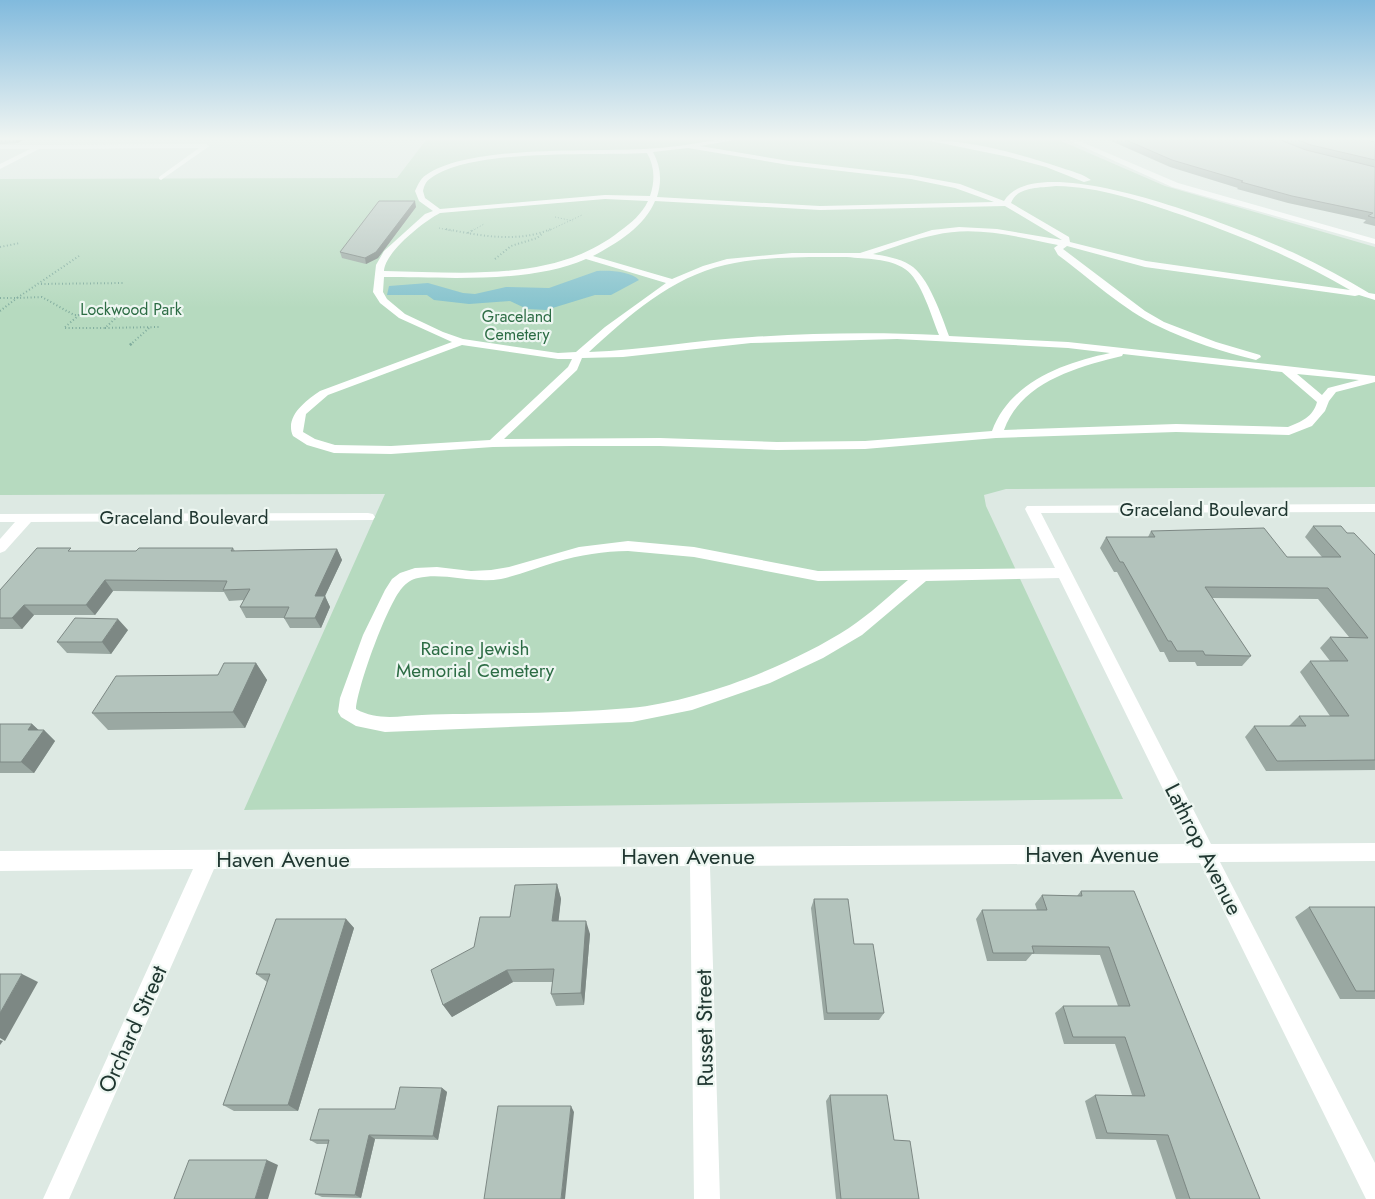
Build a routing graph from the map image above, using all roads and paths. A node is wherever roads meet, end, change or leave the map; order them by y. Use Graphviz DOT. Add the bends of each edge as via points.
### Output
graph roads {
  1 [pos="421,196"];
  2 [pos="984,196"];
  3 [pos="1010,196"];
  4 [pos="1132,196"];
  5 [pos="1211,196"];
  6 [pos="653,198"];
  7 [pos="1006,204"];
  8 [pos="438,211"];
  9 [pos="583,214"];
  10 [pos="550,216"];
  11 [pos="572,221"];
  12 [pos="419,223"];
  13 [pos="484,224"];
  14 [pos="467,233"];
  15 [pos="542,234"];
  16 [pos="518,237"];
  17 [pos="908,240"];
  18 [pos="1375,242"];
  19 [pos="20,243"];
  20 [pos="518,244"];
  21 [pos="1065,244"];
  22 [pos="0,247"];
  23 [pos="864,254"];
  24 [pos="79,256"];
  25 [pos="588,257"];
  26 [pos="908,267"];
  27 [pos="485,273"];
  28 [pos="378,274"];
  29 [pos="673,282"];
  30 [pos="41,284"];
  31 [pos="123,284"];
  32 [pos="1370,296"];
  33 [pos="0,298"];
  34 [pos="17,298"];
  35 [pos="0,311"];
  36 [pos="79,315"];
  37 [pos="149,327"];
  38 [pos="159,327"];
  39 [pos="105,328"];
  40 [pos="945,338"];
  41 [pos="461,342"];
  42 [pos="130,346"];
  43 [pos="1133,351"];
  44 [pos="578,356"];
  45 [pos="1285,368"];
  46 [pos="1375,380"];
  47 [pos="1323,401"];
  48 [pos="996,434"];
  49 [pos="493,443"];
  50 [pos="1032,509"];
  51 [pos="1373,510"];
  52 [pos="368,517"];
  53 [pos="0,518"];
  54 [pos="27,518"];
  55 [pos="0,548"];
  56 [pos="1064,573"];
  57 [pos="923,576"];
  58 [pos="1375,852"];
  59 [pos="1206,853"];
  60 [pos="700,856"];
  61 [pos="208,859"];
  62 [pos="0,860"];
  63 [pos="1375,1190"];
  64 [pos="56,1199"];
  65 [pos="707,1199"];
  1 -- 8 [label="street"];
  2 -- 7 [label="street"];
  3 -- 7 [label="street"];
  4 -- 32 [label="street" via="1280,249"];
  5 -- 18 [label="street"];
  6 -- 7 [label="street" via="820,208"];
  6 -- 8 [label="street" via="551,200"];
  6 -- 25 [label="street" via="648,209 624,235"];
  7 -- 21 [label="street" via="1059,234 1066,239"];
  8 -- 12 [label="street"];
  9 -- 11 [label="path"];
  10 -- 11 [label="path"];
  11 -- 15 [label="path"];
  12 -- 14 [label="path"];
  12 -- 28 [label="street" via="388,251"];
  13 -- 14 [label="path"];
  14 -- 16 [label="path"];
  15 -- 16 [label="path"];
  15 -- 20 [label="path"];
  16 -- 20 [label="path"];
  17 -- 21 [label="street" via="959,229 997,230"];
  17 -- 23 [label="street"];
  17 -- 26 [label="street" via="904,254"];
  19 -- 22 [label="path"];
  20 -- 27 [label="path" via="502,252"];
  21 -- 32 [label="street" via="1145,264"];
  21 -- 45 [label="street" via="1058,248 1061,253 1161,324"];
  23 -- 26 [label="street"];
  23 -- 29 [label="street" via="725,262"];
  24 -- 30 [label="path"];
  25 -- 27 [label="street" via="532,271"];
  25 -- 29 [label="street"];
  26 -- 40 [label="street" via="931,303"];
  27 -- 28 [label="street"];
  28 -- 41 [label="street" via="378,292 383,301 402,316"];
  29 -- 44 [label="street" via="615,324"];
  30 -- 31 [label="path"];
  30 -- 34 [label="path"];
  33 -- 34 [label="path"];
  34 -- 35 [label="path"];
  34 -- 36 [label="path" via="42,297"];
  36 -- 39 [label="path" via="119,314"];
  36 -- 39 [label="path" via="64,328"];
  37 -- 38 [label="path"];
  37 -- 39 [label="path"];
  37 -- 42 [label="path"];
  40 -- 43 [label="street"];
  40 -- 44 [label="street" via="808,337"];
  41 -- 44 [label="street"];
  41 -- 49 [label="street" via="324,393 306,406 296,422 297,434 334,449 391,450"];
  43 -- 45 [label="street"];
  43 -- 48 [label="street" via="1067,367 1049,376 1021,396 1003,417"];
  44 -- 49 [label="street" via="574,368"];
  45 -- 46 [label="street"];
  45 -- 47 [label="street"];
  46 -- 47 [label="street" via="1332,390"];
  47 -- 48 [label="street" via="1321,409 1308,424 1289,431 1176,428"];
  48 -- 49 [label="street" via="865,445"];
  50 -- 51 [label="street, Graceland Boulevard"];
  50 -- 56 [label="street, Lathrop Avenue"];
  52 -- 54 [label="street, Graceland Boulevard"];
  53 -- 54 [label="street, Graceland Boulevard"];
  54 -- 55 [label="street"];
  56 -- 57 [label="street"];
  56 -- 59 [label="street, Lathrop Avenue"];
  57 -- 57 [label="street" via="804,574 688,550 627,546 551,559 513,573 480,576 426,572 408,575 396,583 383,608 350,694 347,712 362,721 385,725 632,715 692,703 764,678 817,654 856,631"];
  58 -- 59 [label="street, Haven Avenue"];
  59 -- 60 [label="street, Haven Avenue"];
  59 -- 63 [label="street, Lathrop Avenue"];
  60 -- 61 [label="street, Haven Avenue"];
  60 -- 65 [label="street, Russet Street"];
  61 -- 62 [label="street, Haven Avenue"];
  61 -- 64 [label="street, Orchard Street"];
}
